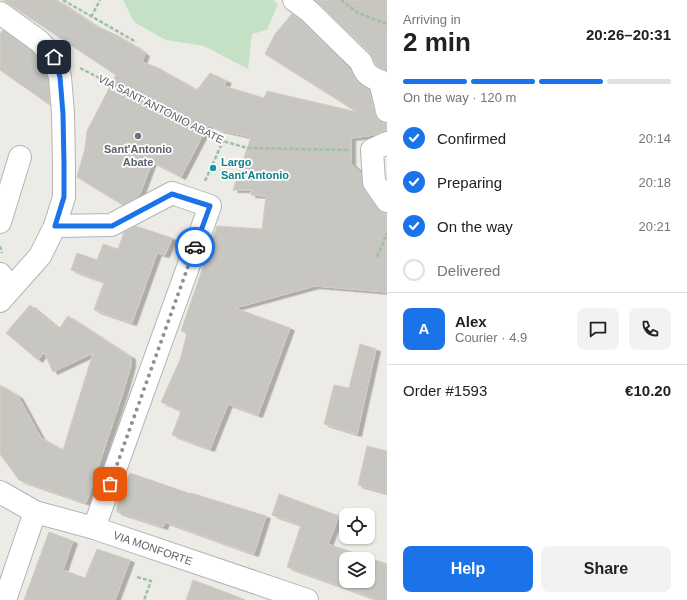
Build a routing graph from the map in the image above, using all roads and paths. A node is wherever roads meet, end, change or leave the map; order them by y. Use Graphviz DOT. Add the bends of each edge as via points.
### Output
graph roads {
  1 [pos="64,0"];
  2 [pos="100,0"];
  3 [pos="294,0"];
  4 [pos="341,0"];
  5 [pos="0,13"];
  6 [pos="91,17"];
  7 [pos="387,24"];
  8 [pos="136,42"];
  9 [pos="54,57"];
  10 [pos="387,110"];
  11 [pos="223,141"];
  12 [pos="380,146"];
  13 [pos="20,157"];
  14 [pos="195,201"];
  15 [pos="387,201"];
  16 [pos="0,222"];
  17 [pos="55,226"];
  18 [pos="387,233"];
  19 [pos="377,258"];
  20 [pos="4,288"];
  21 [pos="0,492"];
  22 [pos="35,512"];
  23 [pos="94,528"];
  24 [pos="137,577"];
  25 [pos="5,600"];
  26 [pos="144,600"];
  27 [pos="307,600"];
  1 -- 6 [label="path"];
  2 -- 6 [label="path"];
  3 -- 10 [label="street" via="309,11 361,62 367,75 380,82"];
  4 -- 7 [label="path" via="358,13"];
  5 -- 9 [label="street" via="38,41"];
  6 -- 8 [label="path"];
  9 -- 11 [label="path, VIA SANT'ANTONIO ABATE" via="89,72"];
  9 -- 17 [label="street" via="60,77 64,165 64,197"];
  11 -- 12 [label="path, VIA SANT'ANTONIO ABATE" via="247,148"];
  11 -- 14 [label="path"];
  12 -- 15 [label="street" via="374,182"];
  13 -- 16 [label="street"];
  14 -- 17 [label="street" via="172,194 112,226"];
  14 -- 23 [label="street" via="210,206"];
  17 -- 20 [label="street" via="40,256"];
  18 -- 19 [label="path"];
  21 -- 22 [label="street, VIA MONFORTE"];
  22 -- 23 [label="street, VIA MONFORTE"];
  22 -- 25 [label="street"];
  23 -- 27 [label="street, VIA MONFORTE"];
  24 -- 26 [label="path" via="151,581"];
}
